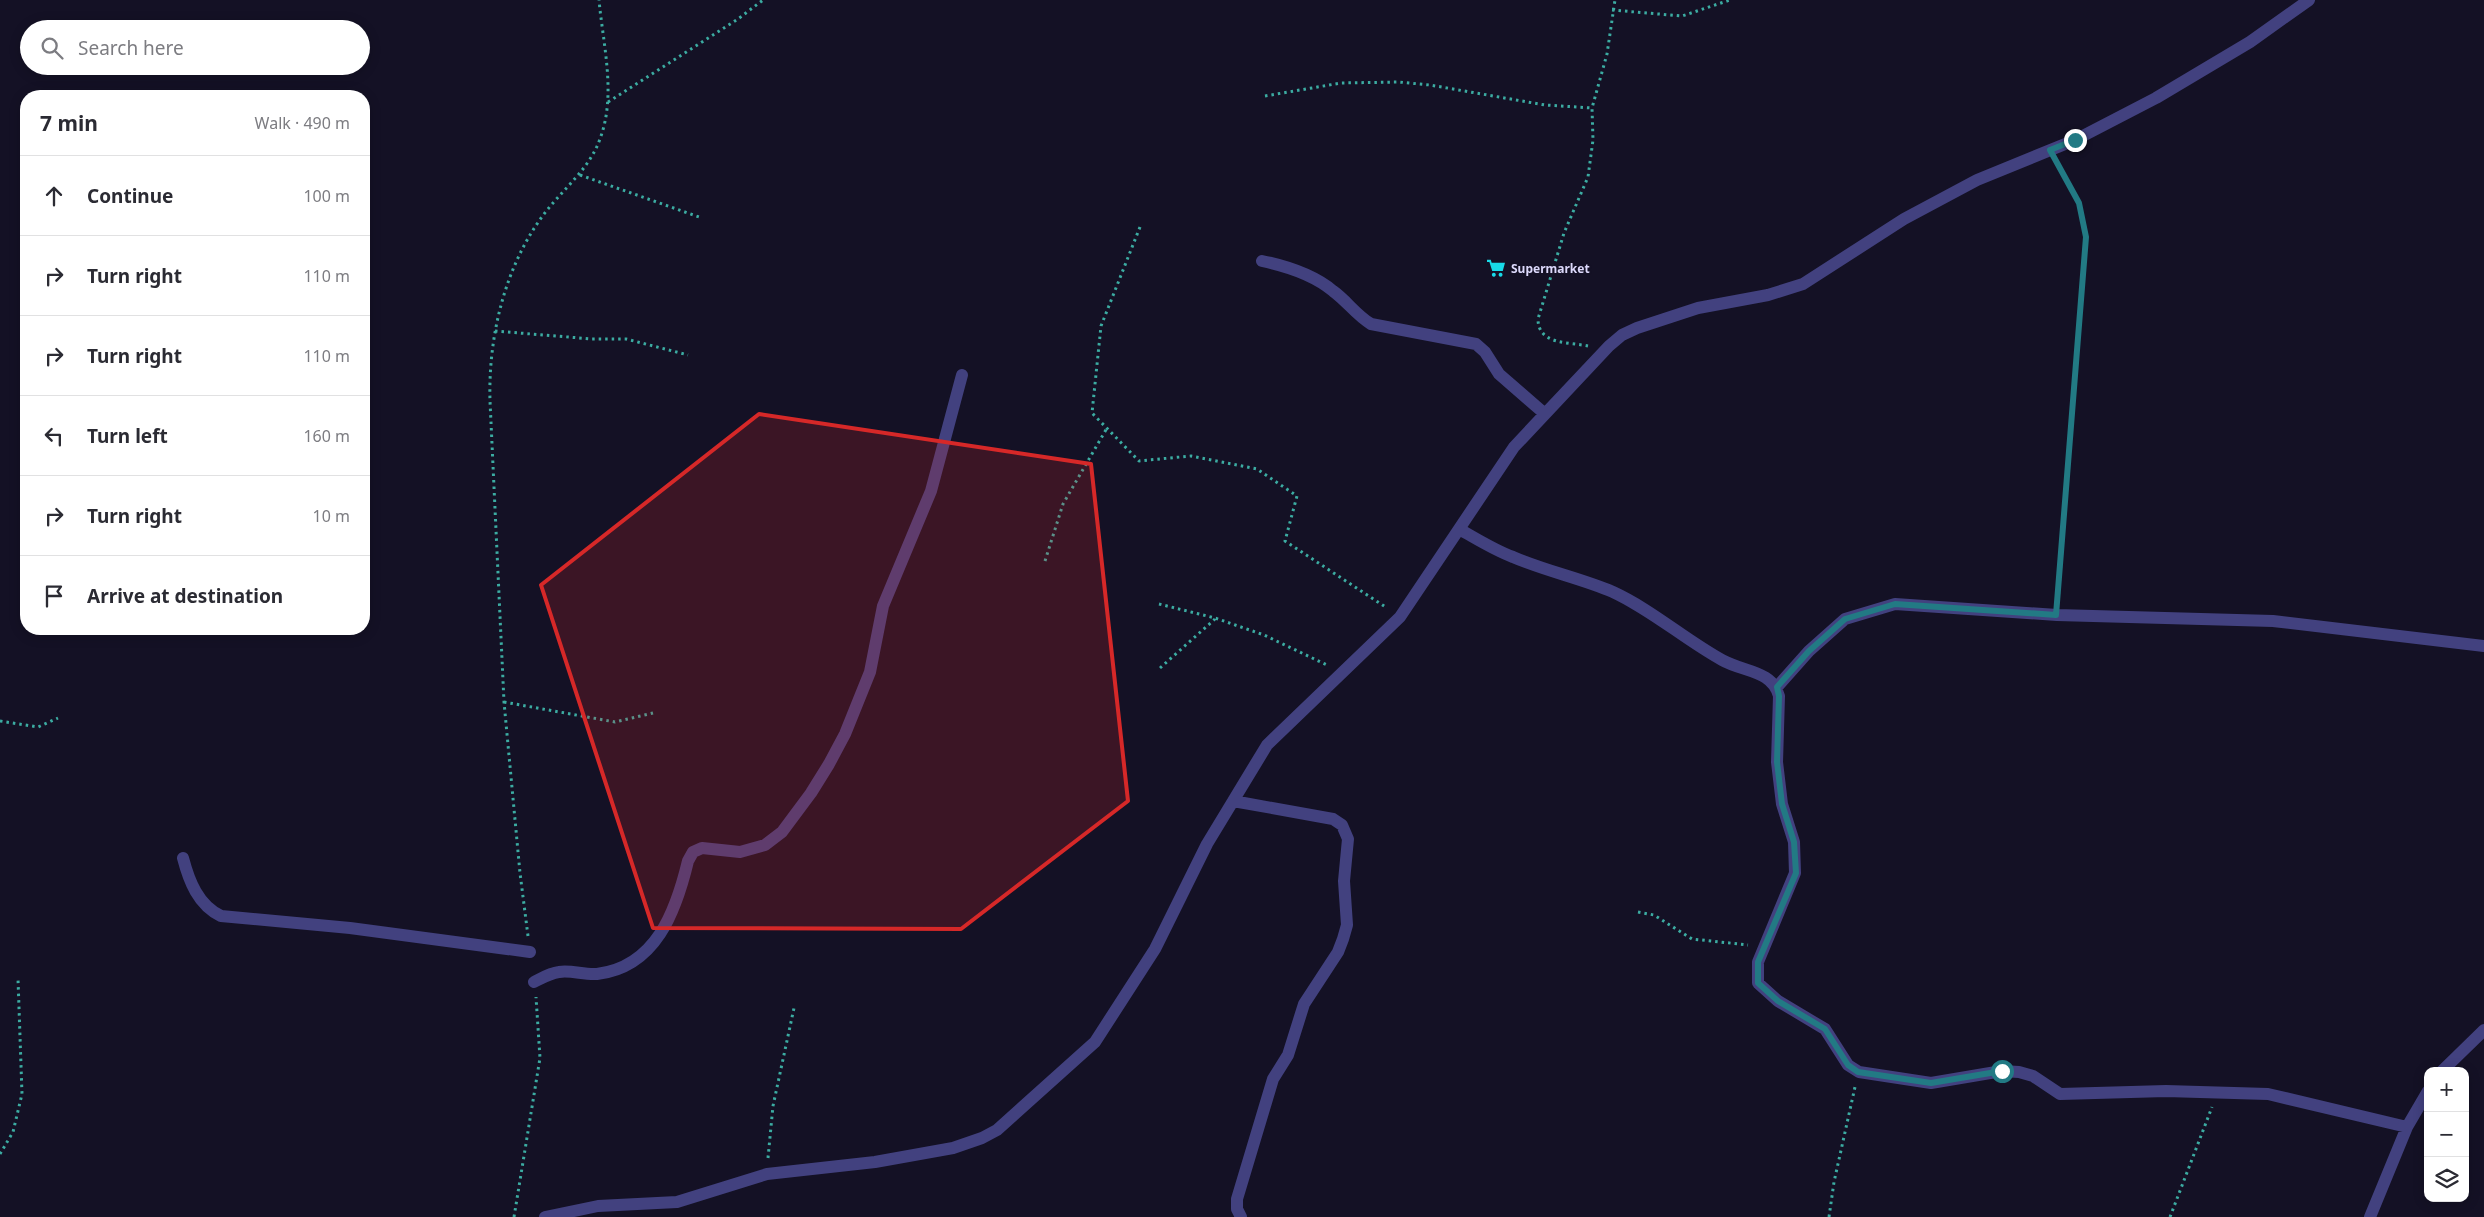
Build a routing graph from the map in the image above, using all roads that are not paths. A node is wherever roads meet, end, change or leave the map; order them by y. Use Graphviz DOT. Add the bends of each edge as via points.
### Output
graph roads {
  1 [pos="2309,0"];
  2 [pos="1262,261"];
  3 [pos="962,375"];
  4 [pos="1545,414"];
  5 [pos="1459,529"];
  6 [pos="2484,646"];
  7 [pos="1777,687"];
  8 [pos="1233,801"];
  9 [pos="184,858"];
  10 [pos="530,952"];
  11 [pos="534,982"];
  12 [pos="2484,1030"];
  13 [pos="2446,1067"];
  14 [pos="2424,1098"];
  15 [pos="2407,1127"];
  16 [pos="545,1217"];
  17 [pos="1241,1217"];
  18 [pos="2370,1217"];
  1 -- 4 [label="street" via="2250,42 2156,98 2075,140 1977,180 1904,219 1802,284 1768,295 1698,308 1622,335"];
  2 -- 4 [label="street" via="1321,283 1371,324 1476,344 1500,374"];
  3 -- 11 [label="street" via="931,492 883,606 866,682 845,734 811,793 782,832 766,845 740,852 706,848 693,852 666,926 639,958 605,973 559,972"];
  4 -- 5 [label="street" via="1514,447"];
  5 -- 7 [label="street" via="1512,557 1614,593 1662,620 1688,641 1738,668 1763,675"];
  5 -- 8 [label="street" via="1400,617 1267,745"];
  6 -- 7 [label="street" via="2273,621 2056,615 1895,604 1845,619 1809,651"];
  7 -- 15 [label="street" via="1777,762 1782,804 1794,842 1796,873 1764,946 1756,971 1758,983 1778,1001 1825,1029 1848,1065 1858,1072 1931,1083 2002,1071 2019,1072 2033,1076 2060,1094 2166,1091 2268,1094"];
  8 -- 16 [label="street" via="1207,844 1155,948 1095,1042 1011,1120 982,1138 953,1148 875,1162 767,1174 676,1202 598,1206"];
  8 -- 17 [label="street" via="1333,819 1342,825 1348,839 1344,863 1347,911 1343,939 1304,1004 1288,1055 1273,1079 1237,1199"];
  9 -- 10 [label="street" via="200,900 221,916 350,928"];
  12 -- 13 [label="street"];
  14 -- 15 [label="street"];
  15 -- 18 [label="street"];
}
